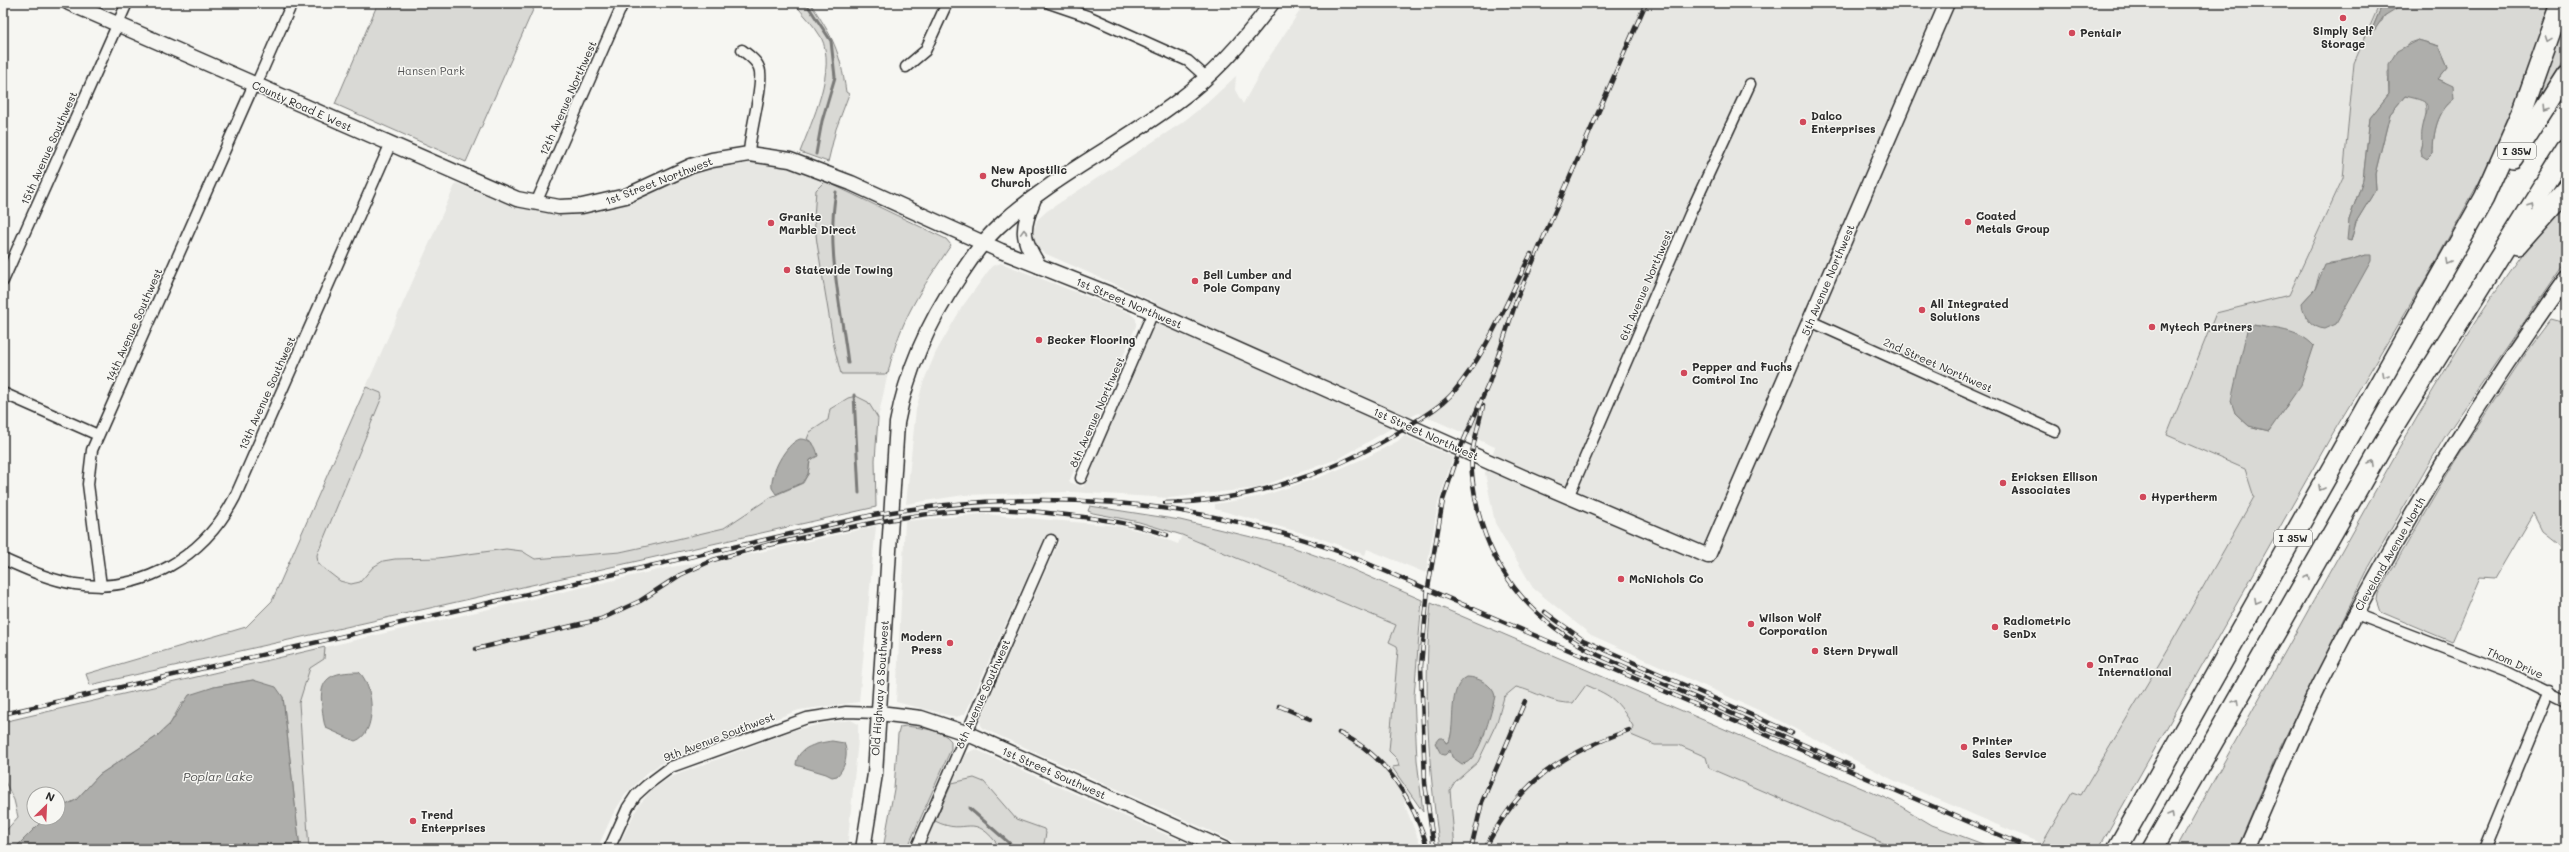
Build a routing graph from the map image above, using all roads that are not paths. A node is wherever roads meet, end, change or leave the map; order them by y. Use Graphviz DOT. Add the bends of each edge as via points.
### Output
graph roads {
  1 [pos="69,3"];
  2 [pos="127,3"];
  3 [pos="292,3"];
  4 [pos="623,3"];
  5 [pos="947,3"];
  6 [pos="1049,3"];
  7 [pos="1272,3"];
  8 [pos="1947,3"];
  9 [pos="2561,3"];
  10 [pos="1062,5"];
  11 [pos="117,24"];
  12 [pos="742,50"];
  13 [pos="906,67"];
  14 [pos="2566,75"];
  15 [pos="1206,78"];
  16 [pos="1750,84"];
  17 [pos="255,85"];
  18 [pos="390,145"];
  19 [pos="2566,150"];
  20 [pos="749,154"];
  21 [pos="2566,190"];
  22 [pos="1034,196"];
  23 [pos="536,203"];
  24 [pos="2468,228"];
  25 [pos="982,243"];
  26 [pos="1039,266"];
  27 [pos="2566,278"];
  28 [pos="3,281"];
  29 [pos="2481,287"];
  30 [pos="1153,312"];
  31 [pos="1810,321"];
  32 [pos="3,393"];
  33 [pos="2055,431"];
  34 [pos="98,436"];
  35 [pos="1081,478"];
  36 [pos="1568,497"];
  37 [pos="1051,540"];
  38 [pos="1708,556"];
  39 [pos="3,559"];
  40 [pos="101,586"];
  41 [pos="2356,614"];
  42 [pos="2549,691"];
  43 [pos="2566,701"];
  44 [pos="879,713"];
  45 [pos="966,733"];
  46 [pos="609,849"];
  47 [pos="863,849"];
  48 [pos="916,849"];
  49 [pos="1224,849"];
  50 [pos="2117,849"];
  51 [pos="2152,849"];
  52 [pos="2246,849"];
  53 [pos="2484,849"];
  1 -- 11 [label="street, County Road E West"];
  2 -- 11 [label="street, 15th Avenue Southwest"];
  3 -- 17 [label="street, 14th Avenue Southwest"];
  4 -- 23 [label="street, 12th Avenue Northwest"];
  5 -- 13 [label="street" via="925,51"];
  6 -- 10 [label="street"];
  7 -- 15 [label="street" via="1237,47"];
  8 -- 31 [label="street, 5th Avenue Northwest"];
  9 -- 24 [label="highway, one-way" via="2521,116"];
  10 -- 15 [label="street" via="1188,61"];
  11 -- 17 [label="street, County Road E West"];
  11 -- 28 [label="street, 15th Avenue Southwest"];
  12 -- 20 [label="street" via="758,65 761,76 749,138"];
  14 -- 24 [label="highway, I 35W, one-way"];
  15 -- 22 [label="street" via="1151,120"];
  16 -- 36 [label="street, 6th Avenue Northwest" via="1690,214"];
  17 -- 18 [label="street, County Road E West"];
  17 -- 34 [label="street, 14th Avenue Southwest"];
  18 -- 23 [label="street, County Road E West" via="497,192"];
  18 -- 40 [label="street, 13th Avenue Southwest" via="229,509 204,542 175,564 138,580"];
  29 -- 19 [label="highway, I 35W, one-way"];
  20 -- 23 [label="street, 1st Street Northwest" via="691,166 645,188 604,203 559,207"];
  20 -- 25 [label="street, 1st Street Northwest" via="813,167"];
  21 -- 29 [label="highway"];
  22 -- 25 [label="street"];
  26 -- 22 [label="street, one-way" via="1023,236 1024,224"];
  24 -- 50 [label="highway, I 35W, one-way"];
  25 -- 26 [label="street, 1st Street Northwest"];
  25 -- 44 [label="street, Old Highway 8 Southwest" via="940,305 914,357 903,390 897,423 891,501"];
  26 -- 30 [label="street, 1st Street Northwest"];
  27 -- 41 [label="street, Cleveland Avenue North" via="2465,426 2418,503"];
  51 -- 29 [label="highway, I 35W, one-way" via="2384,443"];
  30 -- 35 [label="street, 8th Avenue Northwest"];
  30 -- 36 [label="street, 1st Street Northwest"];
  31 -- 33 [label="street, 2nd Street Northwest"];
  31 -- 38 [label="street, 5th Avenue Northwest"];
  32 -- 34 [label="street"];
  34 -- 40 [label="street, 14th Avenue Southwest" via="89,463 88,484"];
  36 -- 38 [label="street, 1st Street Northwest"];
  37 -- 45 [label="street, 8th Avenue Southwest"];
  39 -- 40 [label="street, 13th Avenue Southwest" via="52,579"];
  41 -- 42 [label="street, Thom Drive" via="2458,651"];
  41 -- 52 [label="street, Cleveland Avenue North" via="2320,685"];
  42 -- 43 [label="street"];
  42 -- 53 [label="street, Thom Drive"];
  44 -- 45 [label="street, 1st Street Southwest" via="921,718"];
  44 -- 46 [label="street, 9th Avenue Southwest" via="846,712 807,718 671,767 636,795"];
  44 -- 47 [label="street, Old Highway 8 Southwest" via="875,774"];
  45 -- 48 [label="street, 8th Avenue Southwest"];
  45 -- 49 [label="street, 1st Street Southwest"];
}
